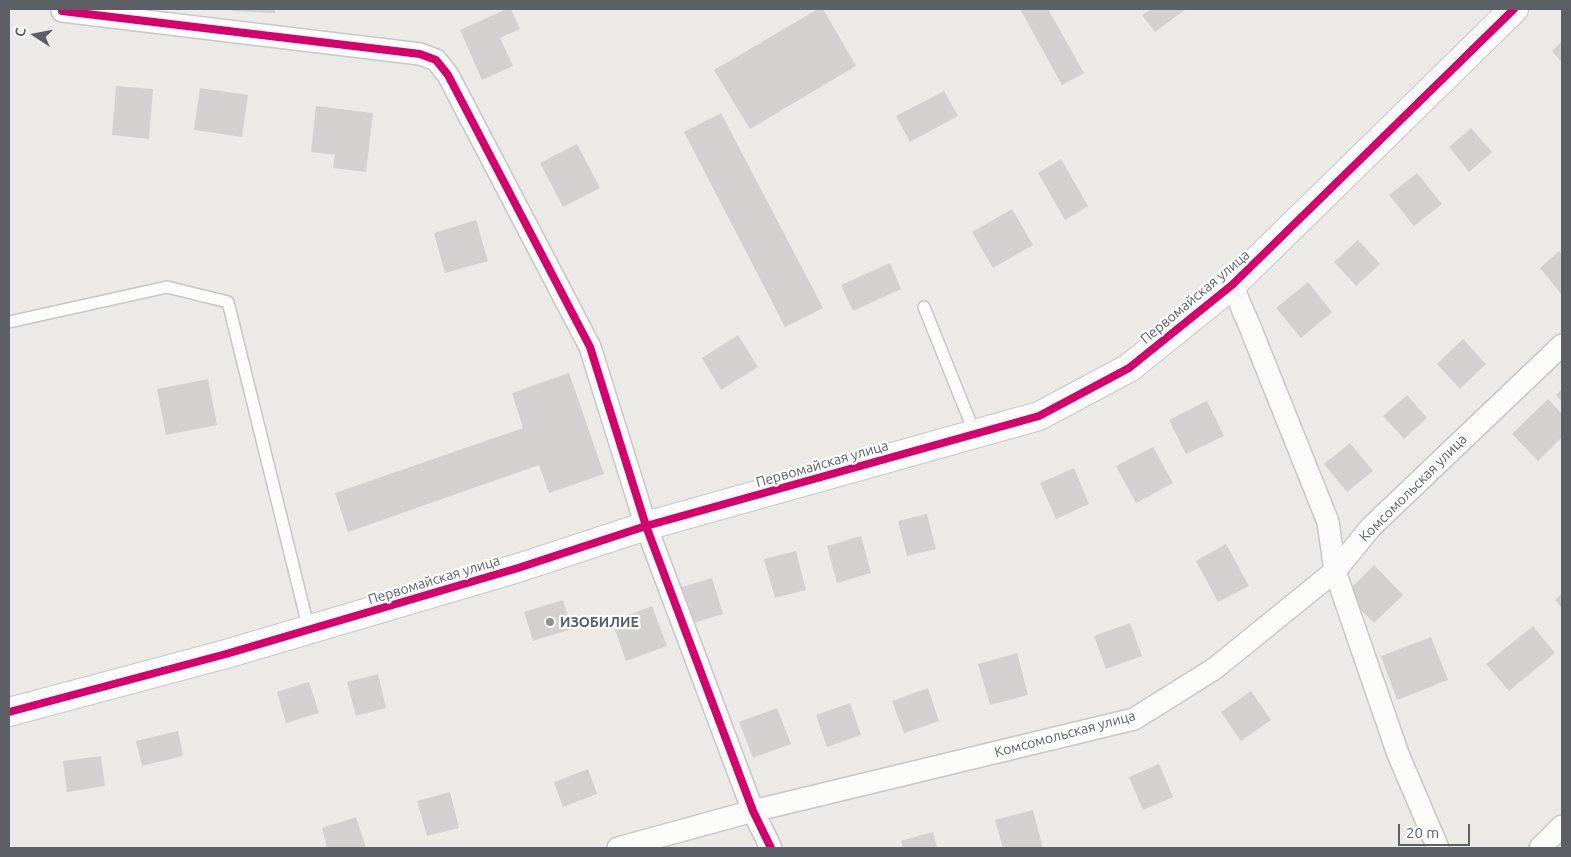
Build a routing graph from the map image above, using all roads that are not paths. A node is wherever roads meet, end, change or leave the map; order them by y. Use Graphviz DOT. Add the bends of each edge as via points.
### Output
graph roads {
  1 [pos="1514,9"];
  2 [pos="62,11"];
  3 [pos="1232,285"];
  4 [pos="924,307"];
  5 [pos="9,322"];
  6 [pos="1562,345"];
  7 [pos="975,434"];
  8 [pos="646,526"];
  9 [pos="1335,571"];
  10 [pos="309,630"];
  11 [pos="9,712"];
  12 [pos="753,811"];
  13 [pos="1562,826"];
  14 [pos="618,848"];
  15 [pos="772,848"];
  16 [pos="1438,848"];
  17 [pos="1540,848"];
  1 -- 3 [label="street, Первомайская улица"];
  2 -- 8 [label="street" via="420,54 436,60 448,75 590,347"];
  3 -- 7 [label="street, Первомайская улица" via="1129,368 1039,416"];
  3 -- 9 [label="street" via="1328,522"];
  4 -- 7 [label="lane"];
  5 -- 10 [label="lane" via="167,287 228,302"];
  6 -- 9 [label="street, Комсомольская улица" via="1371,526"];
  7 -- 8 [label="street, Первомайская улица"];
  8 -- 10 [label="street, Первомайская улица"];
  8 -- 12 [label="street"];
  9 -- 12 [label="street, Комсомольская улица" via="1214,669 1134,719"];
  9 -- 16 [label="street" via="1398,754"];
  10 -- 11 [label="street, Первомайская улица"];
  12 -- 14 [label="street, Комсомольская улица"];
  12 -- 15 [label="street"];
  13 -- 17 [label="street"];
}
